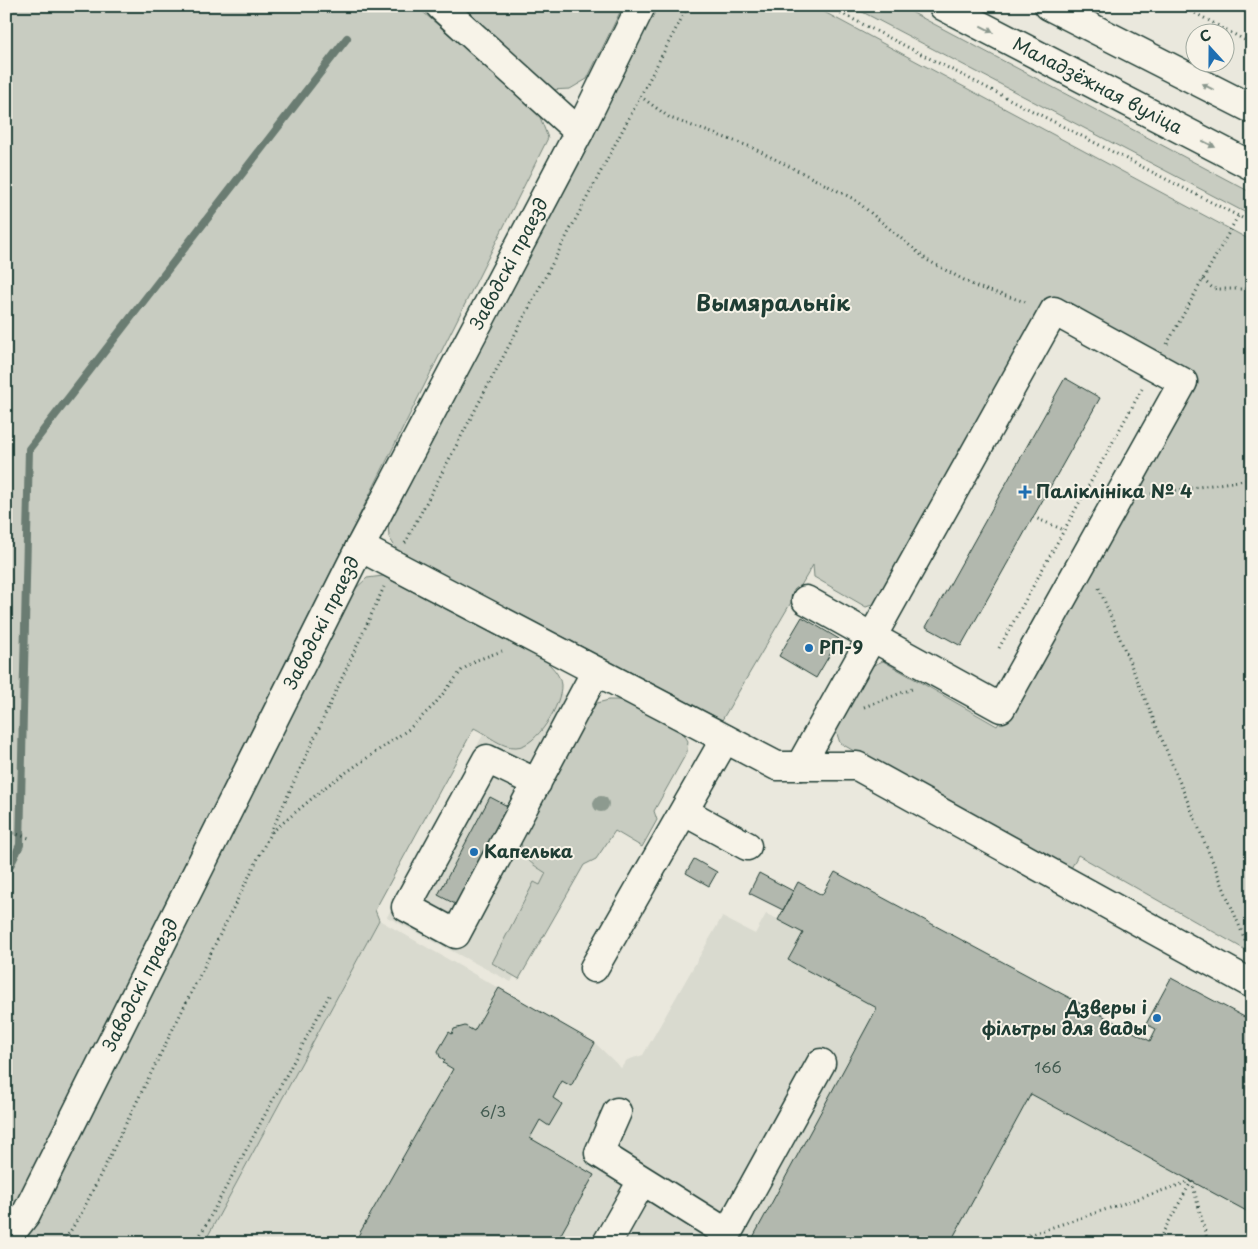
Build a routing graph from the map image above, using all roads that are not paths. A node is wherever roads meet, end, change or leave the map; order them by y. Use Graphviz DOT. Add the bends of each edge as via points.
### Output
graph roads {
  1 [pos="440,6"];
  2 [pos="641,6"];
  3 [pos="944,6"];
  4 [pos="1049,6"];
  5 [pos="1252,109"];
  6 [pos="579,132"];
  7 [pos="1252,166"];
  8 [pos="360,547"];
  9 [pos="806,600"];
  10 [pos="872,637"];
  11 [pos="596,671"];
  12 [pos="725,739"];
  13 [pos="800,766"];
  14 [pos="537,783"];
  15 [pos="685,812"];
  16 [pos="748,846"];
  17 [pos="594,968"];
  18 [pos="1252,984"];
  19 [pos="821,1063"];
  20 [pos="617,1112"];
  21 [pos="642,1181"];
  22 [pos="724,1238"];
  23 [pos="6,1240"];
  24 [pos="607,1243"];
  1 -- 6 [label="street"];
  2 -- 6 [label="street, Заводскі праезд"];
  3 -- 7 [label="street, Маладзёжная вуліца, one-way"];
  5 -- 4 [label="street, one-way"];
  6 -- 8 [label="street, Заводскі праезд"];
  8 -- 11 [label="street"];
  8 -- 23 [label="street, Заводскі праезд" via="26,1214"];
  9 -- 10 [label="street"];
  10 -- 10 [label="street" via="1054,311 1183,382 1001,708"];
  10 -- 13 [label="street"];
  11 -- 12 [label="street"];
  11 -- 14 [label="street"];
  12 -- 13 [label="street" via="776,766"];
  12 -- 15 [label="street"];
  13 -- 18 [label="street" via="858,766"];
  14 -- 14 [label="street" via="456,934 406,907 487,759"];
  15 -- 16 [label="street"];
  15 -- 17 [label="street"];
  19 -- 22 [label="street"];
  20 -- 21 [label="street" via="599,1153"];
  21 -- 22 [label="street"];
  21 -- 24 [label="street"];
}
